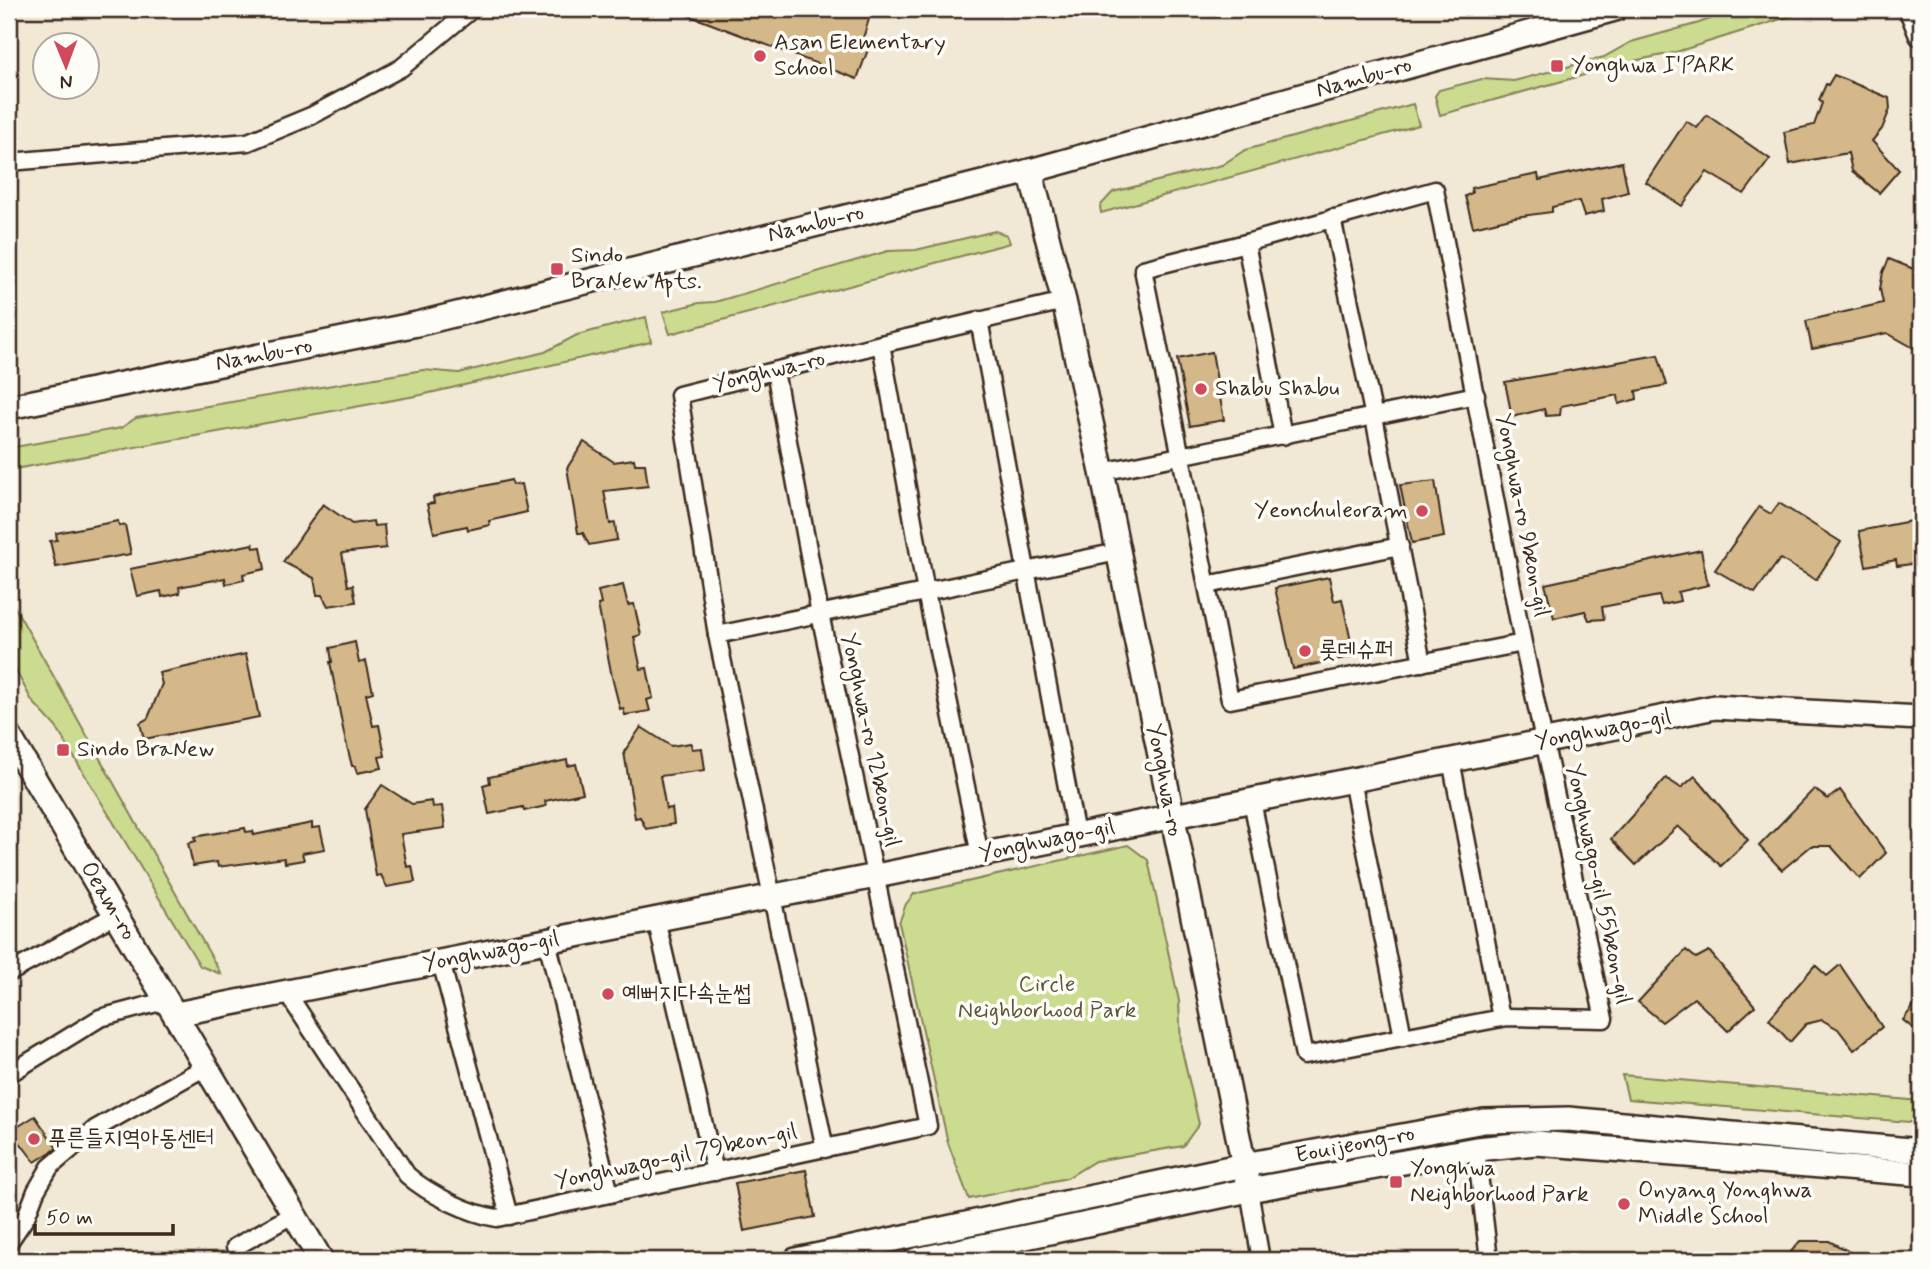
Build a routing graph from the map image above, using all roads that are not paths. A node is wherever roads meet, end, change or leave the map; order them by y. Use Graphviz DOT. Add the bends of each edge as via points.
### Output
graph roads {
  1 [pos="472,9"];
  2 [pos="1615,9"];
  3 [pos="1911,9"];
  4 [pos="1921,34"];
  5 [pos="9,162"];
  6 [pos="1030,171"];
  7 [pos="1332,218"];
  8 [pos="1246,243"];
  9 [pos="1064,301"];
  10 [pos="979,320"];
  11 [pos="881,344"];
  12 [pos="775,371"];
  13 [pos="1476,395"];
  14 [pos="15,404"];
  15 [pos="1374,417"];
  16 [pos="1283,436"];
  17 [pos="1182,457"];
  18 [pos="1102,472"];
  19 [pos="1400,545"];
  20 [pos="1118,552"];
  21 [pos="1025,572"];
  22 [pos="1208,585"];
  23 [pos="926,592"];
  24 [pos="820,614"];
  25 [pos="717,635"];
  26 [pos="1523,643"];
  27 [pos="1422,663"];
  28 [pos="1921,718"];
  29 [pos="9,736"];
  30 [pos="1545,741"];
  31 [pos="1451,761"];
  32 [pos="1352,780"];
  33 [pos="1251,800"];
  34 [pos="1171,816"];
  35 [pos="1076,835"];
  36 [pos="980,855"];
  37 [pos="876,876"];
  38 [pos="771,896"];
  39 [pos="117,914"];
  40 [pos="656,919"];
  41 [pos="547,941"];
  42 [pos="441,962"];
  43 [pos="9,973"];
  44 [pos="287,993"];
  45 [pos="172,1007"];
  46 [pos="1501,1018"];
  47 [pos="1403,1037"];
  48 [pos="207,1066"];
  49 [pos="9,1073"];
  50 [pos="825,1149"];
  51 [pos="1476,1149"];
  52 [pos="1921,1151"];
  53 [pos="1244,1165"];
  54 [pos="715,1172"];
  55 [pos="1921,1174"];
  56 [pos="1249,1191"];
  57 [pos="610,1194"];
  58 [pos="294,1214"];
  59 [pos="509,1216"];
  60 [pos="9,1242"];
  61 [pos="235,1248"];
  62 [pos="309,1249"];
  63 [pos="954,1256"];
  64 [pos="321,1260"];
  65 [pos="332,1260"];
  66 [pos="796,1260"];
  67 [pos="916,1260"];
  68 [pos="1261,1260"];
  69 [pos="1489,1260"];
  1 -- 5 [label="street" via="401,68 311,116 248,142"];
  2 -- 6 [label="street, Nambu-ro"];
  3 -- 4 [label="street"];
  6 -- 9 [label="street, Yonghwa-ro"];
  6 -- 14 [label="street, Nambu-ro" via="417,324"];
  7 -- 8 [label="street, Yonghwa-ro 9beon-gil"];
  7 -- 13 [label="street, Yonghwa-ro 9beon-gil" via="1435,190"];
  7 -- 15 [label="street"];
  8 -- 16 [label="street"];
  8 -- 17 [label="street, Yonghwa-ro 9beon-gil" via="1143,269"];
  9 -- 10 [label="street, Yonghwa-ro"];
  9 -- 18 [label="street, Yonghwa-ro"];
  10 -- 11 [label="street, Yonghwa-ro"];
  10 -- 21 [label="street"];
  11 -- 12 [label="street, Yonghwa-ro"];
  11 -- 23 [label="street"];
  12 -- 24 [label="street, Yonghwa-ro 12beon-gil"];
  12 -- 25 [label="street, Yonghwa-ro" via="678,395"];
  13 -- 15 [label="street, Yonghwa-ro 9beon-gil"];
  13 -- 26 [label="street, Yonghwa-ro 9beon-gil"];
  15 -- 16 [label="street, Yonghwa-ro 9beon-gil"];
  15 -- 19 [label="street"];
  16 -- 17 [label="street, Yonghwa-ro 9beon-gil"];
  17 -- 18 [label="street, Yonghwa-ro 9beon-gil"];
  17 -- 22 [label="street, Yonghwa-ro 9beon-gil"];
  18 -- 20 [label="street, Yonghwa-ro"];
  19 -- 22 [label="street"];
  19 -- 27 [label="street"];
  20 -- 21 [label="street, Yonghwa-ro 12beon-gil"];
  20 -- 34 [label="street, Yonghwa-ro"];
  21 -- 23 [label="street, Yonghwa-ro 12beon-gil"];
  21 -- 35 [label="street"];
  22 -- 27 [label="street, Yonghwa-ro 9beon-gil" via="1230,701"];
  23 -- 24 [label="street, Yonghwa-ro 12beon-gil"];
  23 -- 36 [label="street"];
  24 -- 25 [label="street, Yonghwa-ro 12beon-gil"];
  24 -- 37 [label="street, Yonghwa-ro 12beon-gil"];
  25 -- 38 [label="street"];
  26 -- 27 [label="street, Yonghwa-ro 9beon-gil"];
  26 -- 30 [label="street, Yonghwa-ro 9beon-gil"];
  28 -- 30 [label="street, Yonghwago-gil" via="1715,707"];
  29 -- 39 [label="street, Oeam-ro"];
  30 -- 31 [label="street, Yonghwago-gil"];
  30 -- 46 [label="street, Yonghwago-gil 55beon-gil" via="1604,1019"];
  31 -- 32 [label="street, Yonghwago-gil"];
  31 -- 46 [label="street"];
  32 -- 33 [label="street, Yonghwago-gil"];
  32 -- 47 [label="street"];
  33 -- 34 [label="street, Yonghwago-gil"];
  33 -- 47 [label="street, Yonghwago-gil 55beon-gil" via="1304,1056"];
  34 -- 35 [label="street, Yonghwago-gil"];
  34 -- 53 [label="street, Yonghwa-ro"];
  35 -- 36 [label="street, Yonghwago-gil"];
  36 -- 37 [label="street, Yonghwago-gil"];
  37 -- 38 [label="street, Yonghwago-gil"];
  37 -- 50 [label="street, Yonghwago-gil 79beon-gil" via="928,1126"];
  38 -- 40 [label="street, Yonghwago-gil"];
  38 -- 50 [label="street"];
  39 -- 43 [label="street"];
  39 -- 45 [label="street, Oeam-ro"];
  40 -- 41 [label="street, Yonghwago-gil"];
  40 -- 54 [label="street"];
  41 -- 42 [label="street, Yonghwago-gil"];
  41 -- 57 [label="street"];
  42 -- 44 [label="street, Yonghwago-gil"];
  42 -- 59 [label="street"];
  44 -- 45 [label="street, Yonghwago-gil"];
  44 -- 59 [label="street, Yonghwago-gil 79beon-gil" via="407,1175 481,1216"];
  45 -- 48 [label="street, Oeam-ro"];
  45 -- 49 [label="street" via="100,1018"];
  46 -- 47 [label="street, Yonghwago-gil 55beon-gil"];
  48 -- 58 [label="street, Oeam-ro"];
  48 -- 60 [label="street" via="95,1129 50,1167"];
  50 -- 54 [label="street, Yonghwago-gil 79beon-gil"];
  51 -- 55 [label="street, Eouijeong-ro" via="1536,1143"];
  51 -- 56 [label="street, Eouijeong-ro"];
  51 -- 69 [label="street"];
  52 -- 53 [label="street, Eouijeong-ro" via="1568,1119 1498,1120"];
  53 -- 56 [label="street, Yonghwa-ro"];
  53 -- 66 [label="street, Eouijeong-ro"];
  54 -- 57 [label="street, Yonghwago-gil 79beon-gil"];
  56 -- 63 [label="street, Eouijeong-ro"];
  56 -- 68 [label="street, Yonghwa-ro"];
  57 -- 59 [label="street, Yonghwago-gil 79beon-gil"];
  58 -- 61 [label="street"];
  58 -- 62 [label="street, Oeam-ro"];
  62 -- 64 [label="street, Oeam-ro"];
  62 -- 65 [label="street"];
  63 -- 67 [label="street, Eouijeong-ro"];
}
